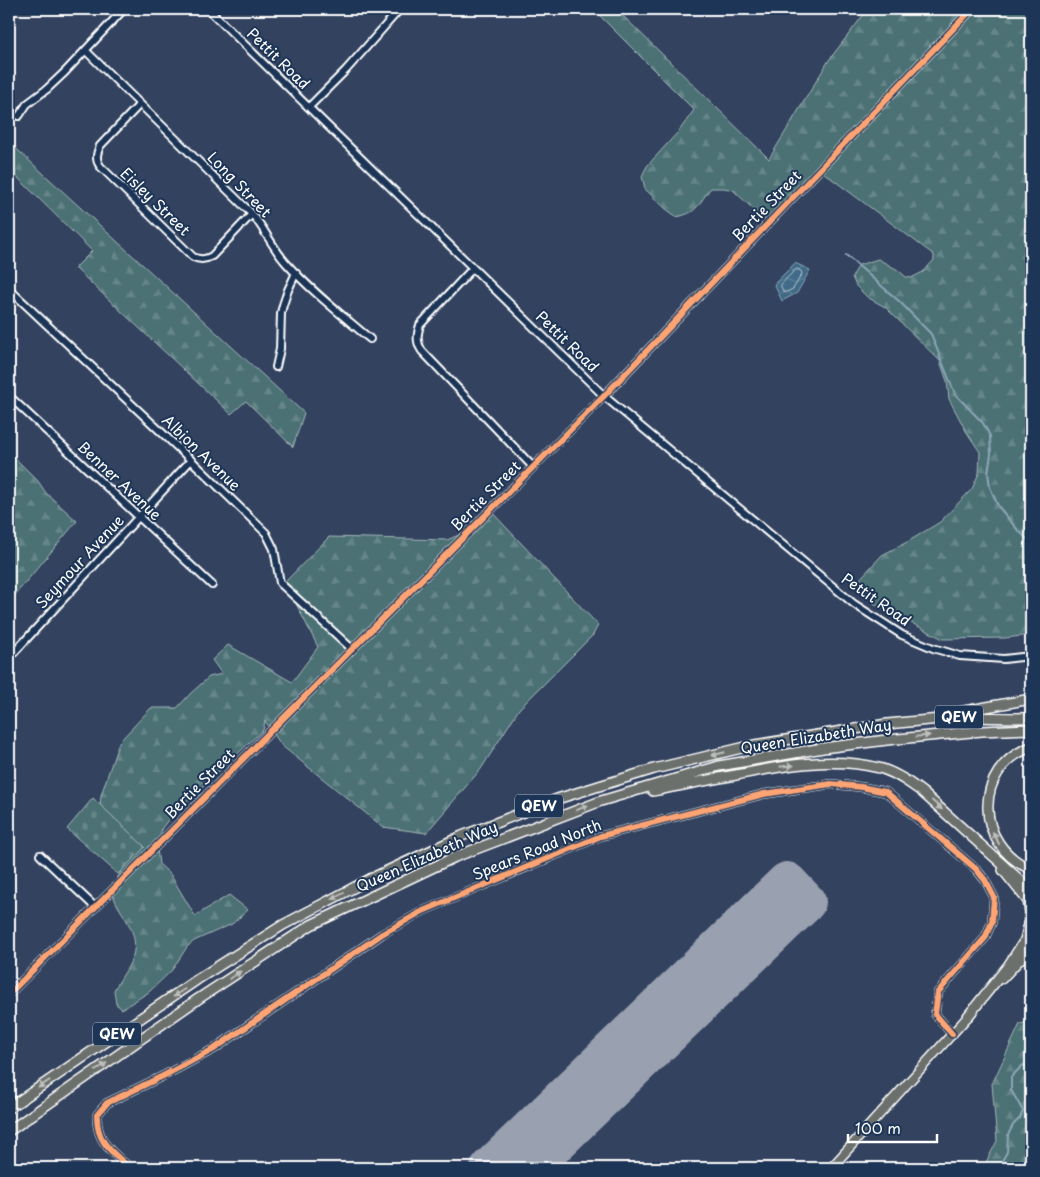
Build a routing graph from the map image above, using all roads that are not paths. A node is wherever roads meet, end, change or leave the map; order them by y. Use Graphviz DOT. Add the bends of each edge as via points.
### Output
graph roads {
  1 [pos="124,9"];
  2 [pos="208,9"];
  3 [pos="400,9"];
  4 [pos="972,9"];
  5 [pos="86,51"];
  6 [pos="140,104"];
  7 [pos="309,108"];
  8 [pos="19,116"];
  9 [pos="252,214"];
  10 [pos="473,268"];
  11 [pos="296,273"];
  12 [pos="9,289"];
  13 [pos="370,339"];
  14 [pos="276,367"];
  15 [pos="9,396"];
  16 [pos="604,396"];
  17 [pos="191,460"];
  18 [pos="533,467"];
  19 [pos="138,517"];
  20 [pos="212,585"];
  21 [pos="352,649"];
  22 [pos="1031,656"];
  23 [pos="9,658"];
  24 [pos="1031,699"];
  25 [pos="1031,718"];
  26 [pos="887,724"];
  27 [pos="1031,729"];
  28 [pos="1031,747"];
  29 [pos="601,801"];
  30 [pos="986,848"];
  31 [pos="40,854"];
  32 [pos="1031,869"];
  33 [pos="1031,890"];
  34 [pos="95,907"];
  35 [pos="1031,948"];
  36 [pos="9,994"];
  37 [pos="968,1016"];
  38 [pos="952,1034"];
  39 [pos="11,1106"];
  40 [pos="9,1131"];
  41 [pos="130,1168"];
  42 [pos="831,1168"];
  1 -- 5 [label="street"];
  2 -- 7 [label="street, Pettit Road"];
  3 -- 7 [label="street"];
  4 -- 16 [label="street, Bertie Street"];
  5 -- 6 [label="street, Long Street"];
  5 -- 8 [label="street" via="47,90 27,104"];
  6 -- 9 [label="street, Long Street"];
  6 -- 9 [label="street, Eisley Street" via="100,146 97,158 100,166 198,259 212,256"];
  7 -- 10 [label="street, Pettit Road"];
  9 -- 11 [label="street, Long Street" via="285,263"];
  10 -- 16 [label="street, Pettit Road"];
  10 -- 18 [label="street" via="420,325 418,345"];
  11 -- 13 [label="street, Long Street"];
  11 -- 14 [label="street" via="281,313"];
  12 -- 17 [label="street, Albion Avenue"];
  15 -- 19 [label="street, Benner Avenue"];
  16 -- 18 [label="street, Bertie Street"];
  16 -- 22 [label="street, Pettit Road" via="854,604 902,636 960,656 1004,659"];
  17 -- 19 [label="street, Seymour Avenue"];
  17 -- 21 [label="street, Albion Avenue" via="266,533 274,549 280,583"];
  18 -- 21 [label="street, Bertie Street"];
  19 -- 20 [label="street, Benner Avenue"];
  19 -- 23 [label="street, Seymour Avenue"];
  21 -- 34 [label="street, Bertie Street"];
  24 -- 26 [label="highway"];
  25 -- 26 [label="highway, Queen Elizabeth Way / QEW" via="961,717"];
  26 -- 39 [label="highway, Queen Elizabeth Way / QEW, one-way" via="754,745 654,769 557,799 462,836 283,925"];
  29 -- 27 [label="highway, Queen Elizabeth Way / QEW, one-way" via="719,766 823,748 925,736"];
  32 -- 28 [label="highway, one-way" via="1009,856 999,845 988,818 992,785 1004,764"];
  29 -- 30 [label="highway, one-way" via="774,768 851,763 882,768 907,781"];
  40 -- 29 [label="highway, Queen Elizabeth Way / QEW, one-way" via="198,999 311,925 455,857"];
  30 -- 33 [label="highway"];
  30 -- 37 [label="highway" via="1028,902 1031,916 1025,940"];
  31 -- 34 [label="street"];
  34 -- 36 [label="street, Bertie Street"];
  35 -- 37 [label="main road"];
  37 -- 38 [label="main road"];
  38 -- 41 [label="street, Spears Road North" via="935,1014 938,992 985,938 992,922 994,897 985,880 886,792 831,784 764,794 601,836 423,911 382,934 214,1050 108,1103 97,1115 98,1132 107,1147"];
  38 -- 42 [label="main road"];
}
